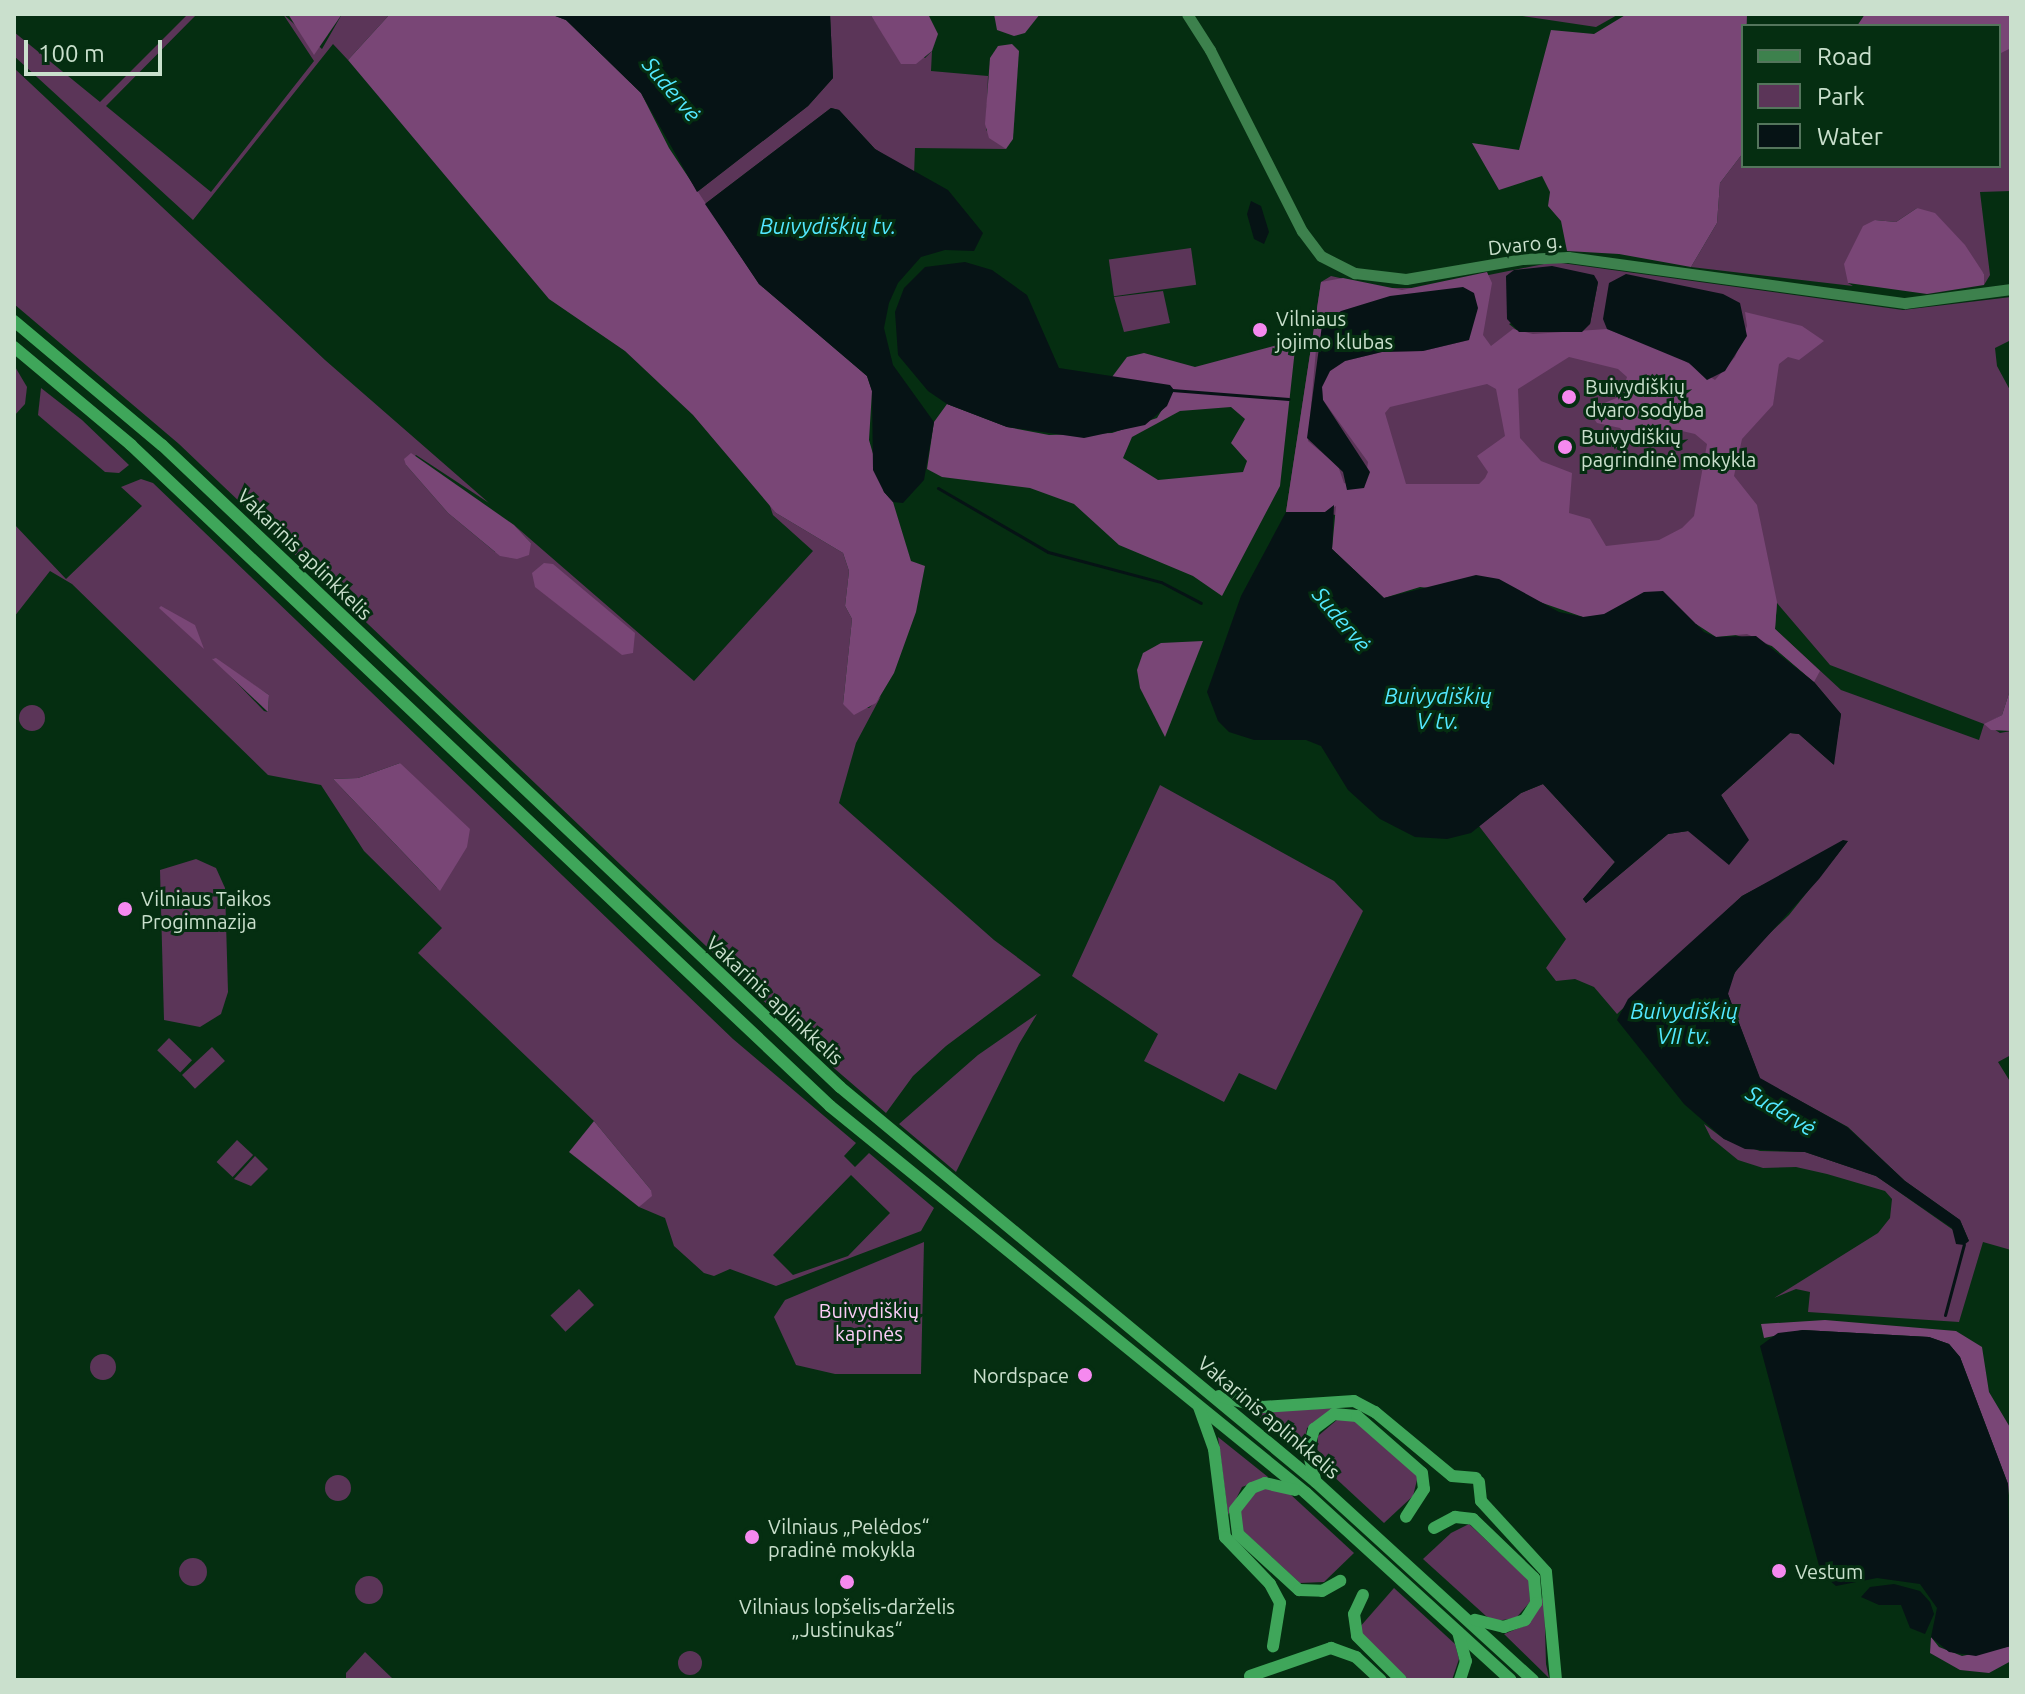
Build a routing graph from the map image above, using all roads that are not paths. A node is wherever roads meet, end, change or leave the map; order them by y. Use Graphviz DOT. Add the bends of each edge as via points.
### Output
graph roads {
  1 [pos="1187,14"];
  2 [pos="2011,289"];
  3 [pos="14,321"];
  4 [pos="14,347"];
  5 [pos="1209,1392"];
  6 [pos="1198,1404"];
  7 [pos="1316,1482"];
  8 [pos="1306,1493"];
  9 [pos="1406,1517"];
  10 [pos="1434,1528"];
  11 [pos="1340,1581"];
  12 [pos="1363,1595"];
  13 [pos="1468,1617"];
  14 [pos="1457,1629"];
  15 [pos="1273,1646"];
  16 [pos="1250,1676"];
  17 [pos="1381,1680"];
  18 [pos="1401,1680"];
  19 [pos="1460,1680"];
  20 [pos="1511,1680"];
  21 [pos="1533,1680"];
  22 [pos="1556,1680"];
  1 -- 2 [label="main road, Dvaro g." via="1302,231 1321,256 1355,273 1406,279 1523,259 1568,257 1905,303"];
  3 -- 5 [label="highway, Vakarinis aplinkkelis" via="162,445 825,1074"];
  4 -- 6 [label="highway, Vakarinis aplinkkelis" via="131,445 830,1106"];
  5 -- 7 [label="highway, Vakarinis aplinkkelis"];
  5 -- 22 [label="highway" via="1262,1407 1354,1401 1375,1412 1452,1476 1478,1480 1481,1501 1546,1572"];
  6 -- 8 [label="highway, Vakarinis aplinkkelis"];
  6 -- 15 [label="highway" via="1214,1449 1225,1537 1270,1584 1280,1603"];
  7 -- 9 [label="highway" via="1308,1450 1314,1429 1334,1414 1357,1416 1422,1473 1424,1489"];
  7 -- 13 [label="highway, Vakarinis aplinkkelis"];
  8 -- 11 [label="highway" via="1280,1484 1252,1488 1235,1510 1238,1534 1299,1590 1322,1591"];
  8 -- 14 [label="highway, Vakarinis aplinkkelis"];
  10 -- 13 [label="highway" via="1455,1517 1473,1519 1534,1578 1536,1603 1525,1620 1504,1627"];
  12 -- 18 [label="highway" via="1354,1614 1357,1636"];
  13 -- 21 [label="highway, Vakarinis aplinkkelis"];
  14 -- 19 [label="highway" via="1466,1661"];
  14 -- 20 [label="highway, Vakarinis aplinkkelis"];
  16 -- 17 [label="highway" via="1331,1648 1356,1657"];
}
